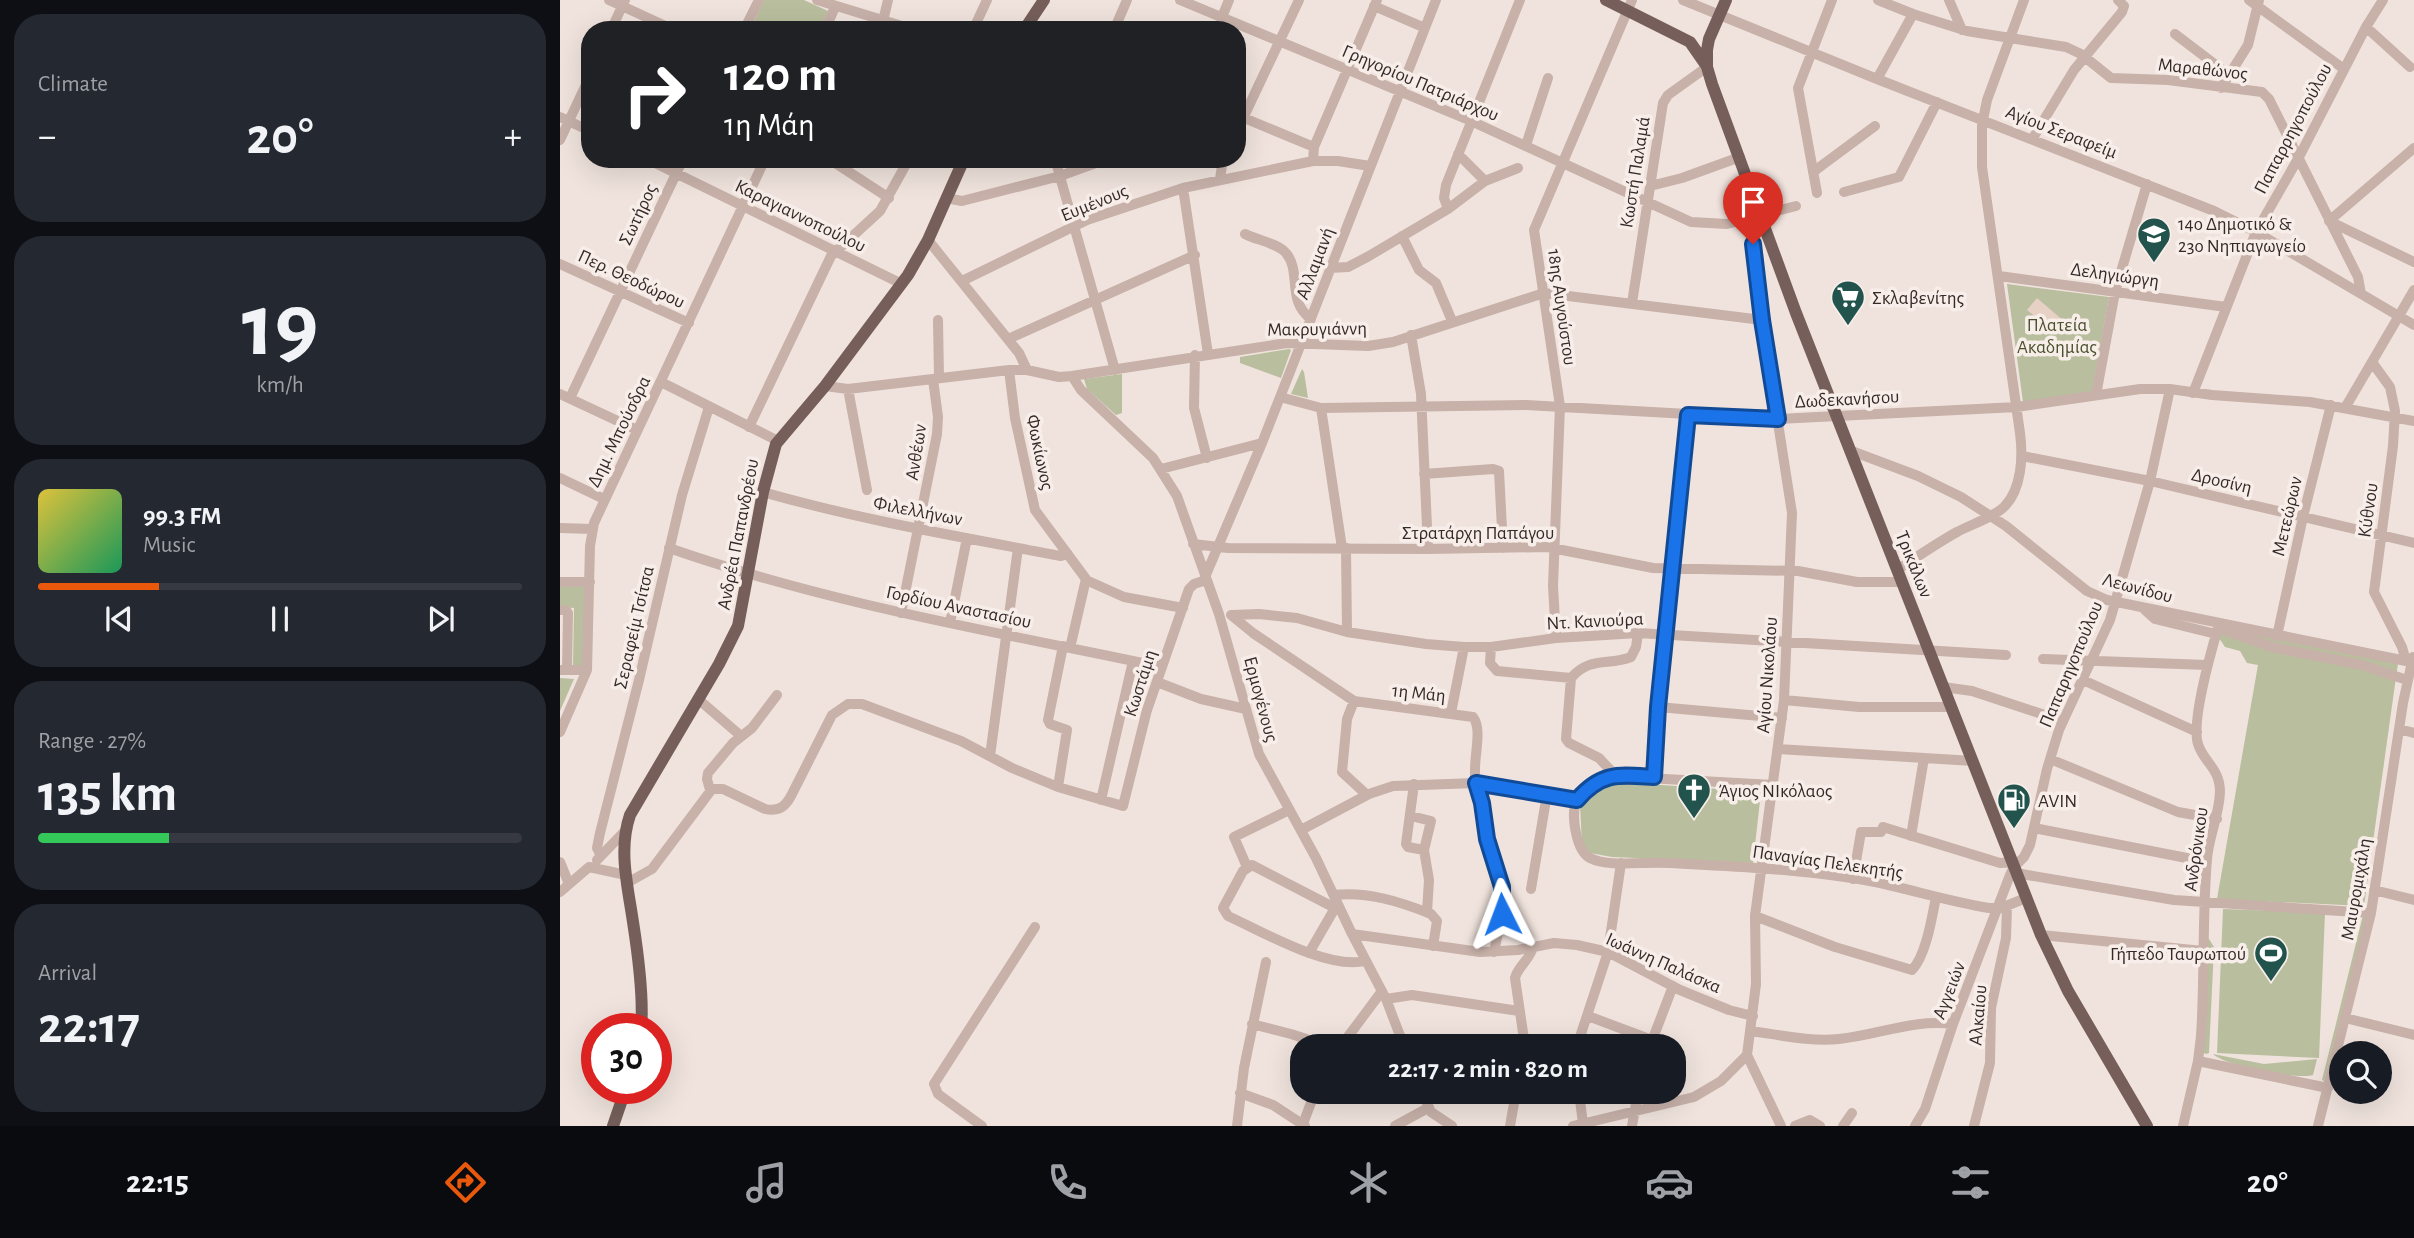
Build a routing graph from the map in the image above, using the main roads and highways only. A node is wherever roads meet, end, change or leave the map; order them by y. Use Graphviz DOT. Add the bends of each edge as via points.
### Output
graph roads {
  1 [pos="1044,0"];
  2 [pos="1606,0"];
  3 [pos="1726,0"];
  4 [pos="1630,5"];
  5 [pos="1030,21"];
  6 [pos="1709,38"];
  7 [pos="1690,43"];
  8 [pos="1707,67"];
  9 [pos="960,168"];
  10 [pos="641,1013"];
  11 [pos="621,1104"];
  12 [pos="613,1126"];
  13 [pos="2147,1126"];
  1 -- 5 [label="main road"];
  2 -- 4 [label="main road"];
  3 -- 6 [label="main road, Τρικάλων"];
  4 -- 7 [label="main road"];
  6 -- 7 [label="main road"];
  6 -- 8 [label="main road, Τρικάλων"];
  7 -- 8 [label="main road"];
  8 -- 13 [label="main road, Τρικάλων" via="1740,157 1754,217 2041,935 2068,991"];
  9 -- 10 [label="main road, Ανδρέα Παπανδρέου" via="928,240 902,284 778,441 735,633 630,815 627,879"];
  11 -- 12 [label="main road"];
}
